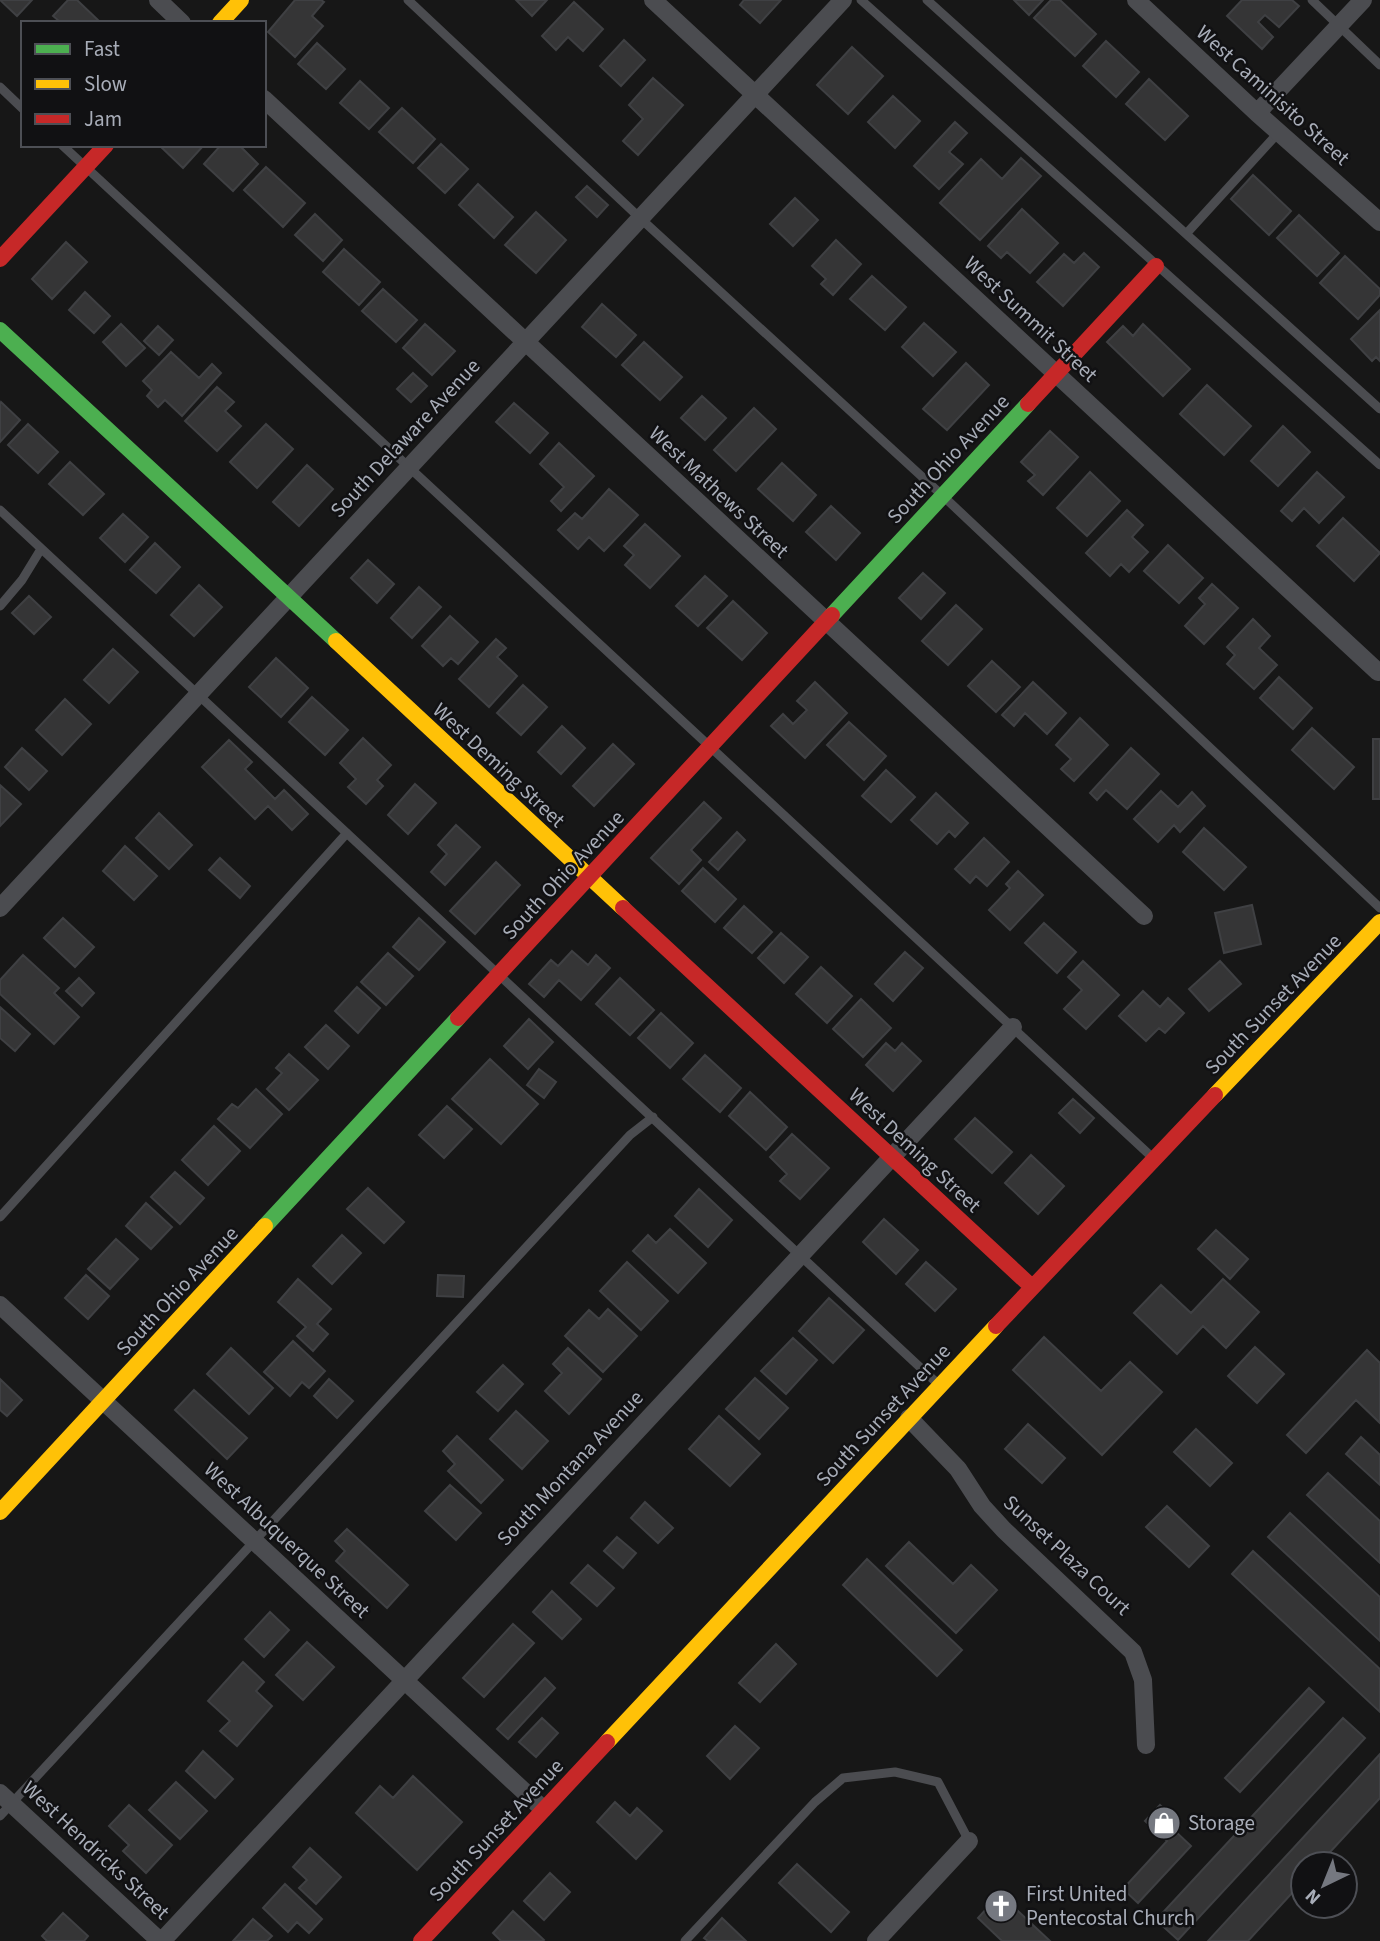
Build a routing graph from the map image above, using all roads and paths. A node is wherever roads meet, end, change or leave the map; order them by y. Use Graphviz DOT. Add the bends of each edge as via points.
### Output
graph roads {
  1 [pos="158,0"];
  2 [pos="241,0"];
  3 [pos="408,0"];
  4 [pos="653,0"];
  5 [pos="843,0"];
  6 [pos="861,0"];
  7 [pos="927,0"];
  8 [pos="1136,0"];
  9 [pos="1312,0"];
  10 [pos="1363,0"];
  11 [pos="180,21"];
  12 [pos="222,21"];
  13 [pos="1339,26"];
  14 [pos="1380,65"];
  15 [pos="0,87"];
  16 [pos="755,95"];
  17 [pos="266,101"];
  18 [pos="21,107"];
  19 [pos="1258,113"];
  20 [pos="1279,132"];
  21 [pos="64,147"];
  22 [pos="104,147"];
  23 [pos="85,167"];
  24 [pos="640,218"];
  25 [pos="1380,222"];
  26 [pos="1186,234"];
  27 [pos="0,258"];
  28 [pos="1156,266"];
  29 [pos="0,330"];
  30 [pos="524,342"];
  31 [pos="1056,373"];
  32 [pos="1380,409"];
  33 [pos="1380,465"];
  34 [pos="409,467"];
  35 [pos="943,496"];
  36 [pos="0,510"];
  37 [pos="41,548"];
  38 [pos="289,598"];
  39 [pos="0,606"];
  40 [pos="827,623"];
  41 [pos="1378,672"];
  42 [pos="198,695"];
  43 [pos="712,746"];
  44 [pos="347,833"];
  45 [pos="589,877"];
  46 [pos="0,908"];
  47 [pos="1380,908"];
  48 [pos="1144,916"];
  49 [pos="1380,922"];
  50 [pos="500,974"];
  51 [pos="1013,1027"];
  52 [pos="653,1117"];
  53 [pos="891,1156"];
  54 [pos="1154,1159"];
  55 [pos="0,1217"];
  56 [pos="800,1254"];
  57 [pos="1032,1287"];
  58 [pos="0,1305"];
  59 [pos="940,1386"];
  60 [pos="104,1401"];
  61 [pos="909,1418"];
  62 [pos="0,1512"];
  63 [pos="255,1541"];
  64 [pos="404,1680"];
  65 [pos="1146,1745"];
  66 [pos="4,1804"];
  67 [pos="543,1809"];
  68 [pos="969,1841"];
  69 [pos="884,1938"];
  70 [pos="161,1941"];
  71 [pos="421,1941"];
  72 [pos="685,1941"];
  1 -- 11 [label="street"];
  2 -- 12 [label="street"];
  3 -- 24 [label="lane"];
  4 -- 16 [label="street, West Summit Street"];
  5 -- 16 [label="street, South Delaware Avenue"];
  6 -- 28 [label="lane"];
  7 -- 26 [label="lane"];
  8 -- 19 [label="street, West Caminisito Street"];
  9 -- 13 [label="lane"];
  10 -- 13 [label="street"];
  13 -- 14 [label="lane"];
  13 -- 19 [label="street"];
  15 -- 18 [label="lane"];
  16 -- 24 [label="street, South Delaware Avenue"];
  16 -- 31 [label="street, West Summit Street"];
  17 -- 30 [label="street, West Mathews Street"];
  19 -- 20 [label="street, West Caminisito Street"];
  20 -- 25 [label="street, West Caminisito Street"];
  20 -- 26 [label="lane"];
  21 -- 23 [label="lane"];
  22 -- 23 [label="street"];
  23 -- 27 [label="street"];
  23 -- 34 [label="lane"];
  24 -- 30 [label="street, South Delaware Avenue"];
  24 -- 35 [label="lane"];
  26 -- 32 [label="lane"];
  28 -- 31 [label="street, South Ohio Avenue"];
  28 -- 33 [label="lane"];
  29 -- 38 [label="street, West Deming Street"];
  30 -- 34 [label="street, South Delaware Avenue"];
  30 -- 40 [label="street, West Mathews Street"];
  31 -- 35 [label="street, South Ohio Avenue"];
  31 -- 41 [label="street, West Summit Street"];
  34 -- 38 [label="street, South Delaware Avenue"];
  34 -- 43 [label="lane"];
  35 -- 40 [label="street, South Ohio Avenue"];
  35 -- 47 [label="lane"];
  36 -- 37 [label="lane"];
  37 -- 39 [label="lane"];
  37 -- 42 [label="lane"];
  38 -- 42 [label="street, South Delaware Avenue"];
  38 -- 45 [label="street, West Deming Street"];
  40 -- 43 [label="street, South Ohio Avenue"];
  40 -- 48 [label="street, West Mathews Street"];
  42 -- 44 [label="lane"];
  42 -- 46 [label="street, South Delaware Avenue"];
  43 -- 45 [label="street, South Ohio Avenue"];
  43 -- 51 [label="lane"];
  44 -- 50 [label="lane"];
  44 -- 55 [label="lane"];
  45 -- 50 [label="street, South Ohio Avenue"];
  45 -- 53 [label="street, West Deming Street"];
  49 -- 54 [label="street, South Sunset Avenue"];
  50 -- 52 [label="lane"];
  50 -- 60 [label="street, South Ohio Avenue"];
  51 -- 53 [label="street, South Montana Avenue"];
  51 -- 54 [label="lane"];
  52 -- 56 [label="lane"];
  52 -- 63 [label="lane" via="630,1135"];
  53 -- 56 [label="street, South Montana Avenue"];
  53 -- 57 [label="street, West Deming Street"];
  54 -- 57 [label="street, South Sunset Avenue"];
  56 -- 59 [label="lane"];
  56 -- 64 [label="street, South Montana Avenue"];
  57 -- 59 [label="street, South Sunset Avenue"];
  58 -- 60 [label="street, West Albuquerque Street"];
  59 -- 61 [label="street, South Sunset Avenue"];
  60 -- 62 [label="street, South Ohio Avenue"];
  60 -- 63 [label="street, West Albuquerque Street"];
  61 -- 65 [label="street, Sunset Plaza Court" via="958,1469 1004,1530 1133,1652 1143,1680"];
  61 -- 67 [label="street, South Sunset Avenue"];
  63 -- 64 [label="street, West Albuquerque Street"];
  63 -- 66 [label="lane"];
  64 -- 67 [label="street, West Albuquerque Street"];
  64 -- 70 [label="street, South Montana Avenue"];
  66 -- 70 [label="street, West Hendricks Street"];
  67 -- 71 [label="street, South Sunset Avenue"];
  68 -- 69 [label="street"];
  68 -- 72 [label="lane" via="938,1782 895,1772 843,1779 815,1802"];
}
